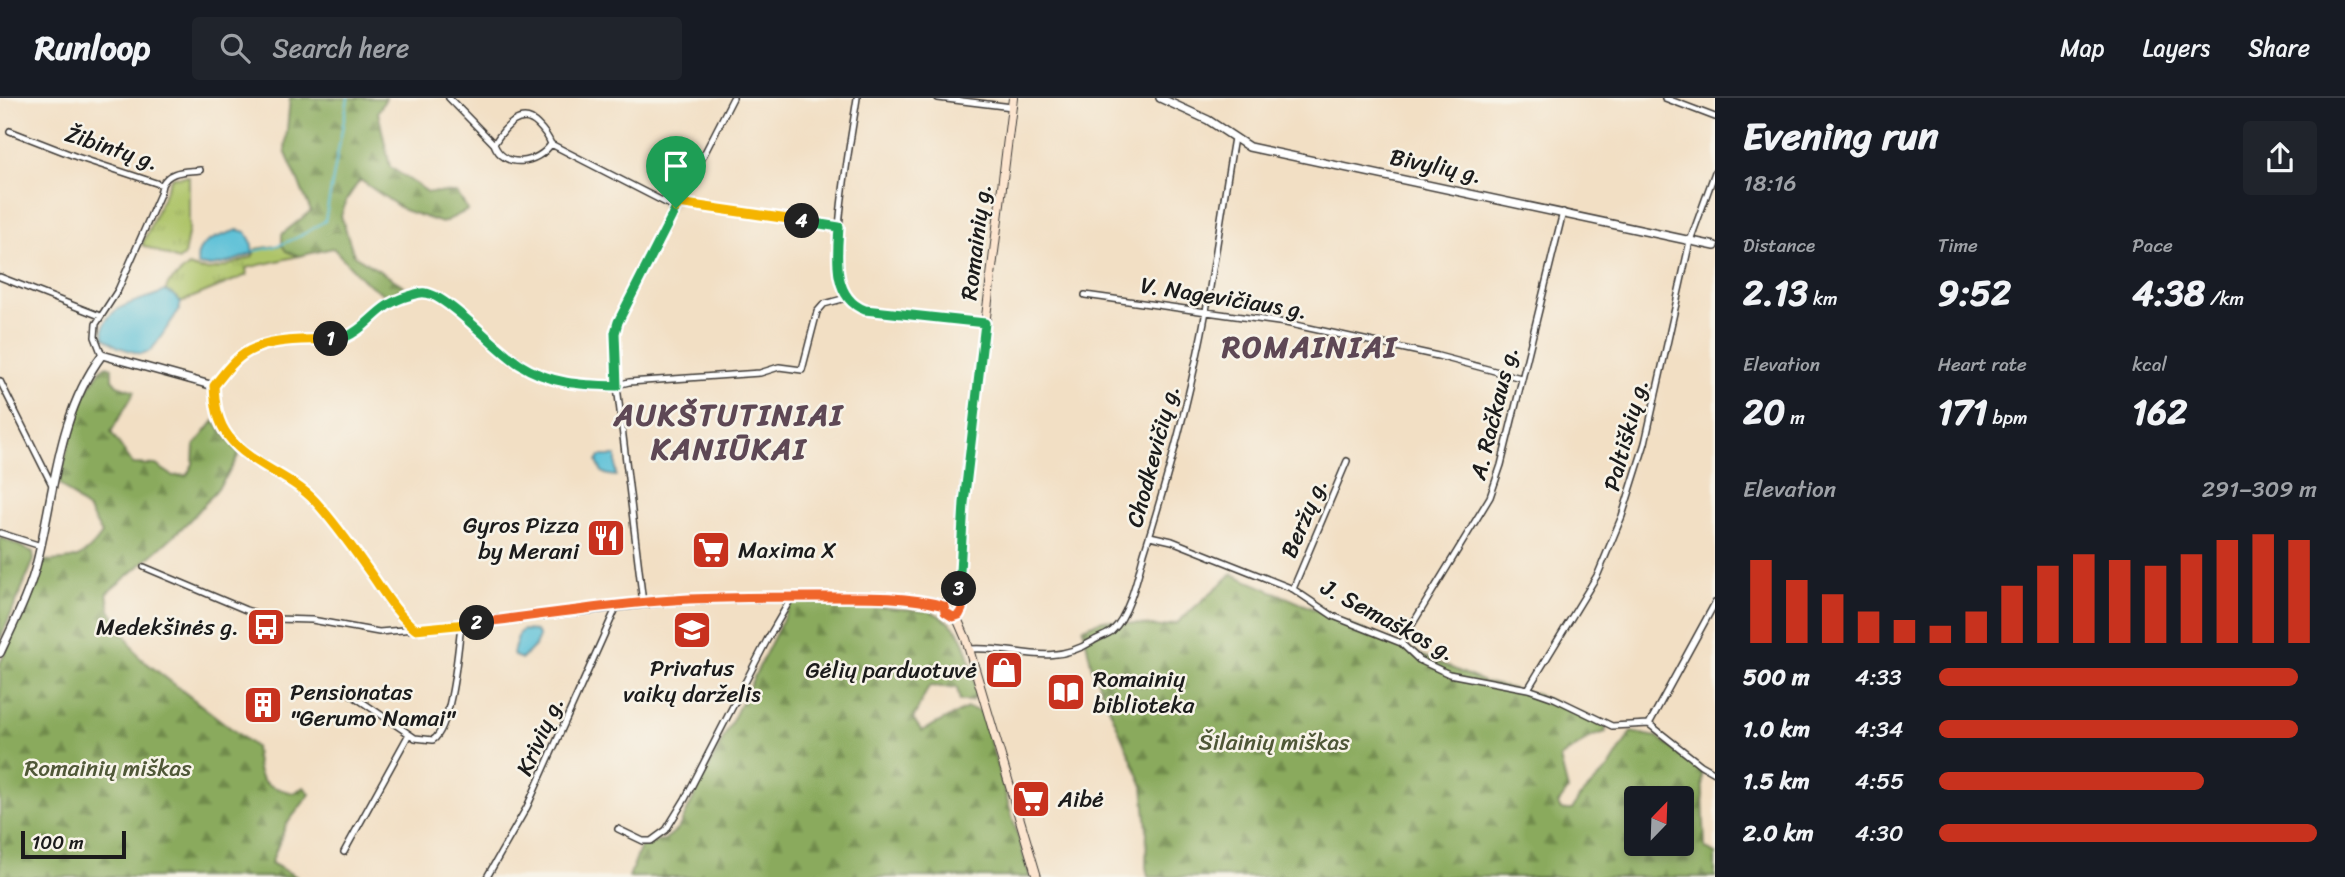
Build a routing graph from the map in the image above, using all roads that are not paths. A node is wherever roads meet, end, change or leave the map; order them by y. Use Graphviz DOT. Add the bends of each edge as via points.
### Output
graph roads {
  1 [pos="449,98"];
  2 [pos="733,98"];
  3 [pos="857,98"];
  4 [pos="939,98"];
  5 [pos="1160,98"];
  6 [pos="1665,98"];
  7 [pos="1012,103"];
  8 [pos="1715,117"];
  9 [pos="10,131"];
  10 [pos="1234,138"];
  11 [pos="494,144"];
  12 [pos="551,144"];
  13 [pos="200,170"];
  14 [pos="1715,172"];
  15 [pos="162,185"];
  16 [pos="677,205"];
  17 [pos="1563,212"];
  18 [pos="839,227"];
  19 [pos="1690,240"];
  20 [pos="1715,246"];
  21 [pos="0,277"];
  22 [pos="1085,295"];
  23 [pos="846,298"];
  24 [pos="1206,312"];
  25 [pos="100,316"];
  26 [pos="985,323"];
  27 [pos="102,355"];
  28 [pos="1521,379"];
  29 [pos="0,381"];
  30 [pos="214,386"];
  31 [pos="617,386"];
  32 [pos="1347,461"];
  33 [pos="53,487"];
  34 [pos="0,533"];
  35 [pos="1150,536"];
  36 [pos="41,546"];
  37 [pos="145,567"];
  38 [pos="1293,589"];
  39 [pos="792,597"];
  40 [pos="957,599"];
  41 [pos="643,603"];
  42 [pos="1715,603"];
  43 [pos="617,606"];
  44 [pos="944,606"];
  45 [pos="956,616"];
  46 [pos="461,625"];
  47 [pos="415,629"];
  48 [pos="1401,643"];
  49 [pos="969,649"];
  50 [pos="0,653"];
  51 [pos="1528,689"];
  52 [pos="349,693"];
  53 [pos="1649,724"];
  54 [pos="409,734"];
  55 [pos="1715,773"];
  56 [pos="618,829"];
  57 [pos="344,852"];
  58 [pos="487,877"];
  59 [pos="1037,877"];
  1 -- 11 [label="street"];
  2 -- 16 [label="street"];
  3 -- 18 [label="street"];
  4 -- 7 [label="street"];
  5 -- 10 [label="street, Bivylių g."];
  6 -- 8 [label="street"];
  7 -- 26 [label="main road, Romainių g."];
  9 -- 15 [label="street, Žibintų g."];
  10 -- 17 [label="street, Bivylių g." via="1258,149"];
  10 -- 24 [label="street, Chodkevičių g."];
  11 -- 12 [label="street" via="498,152 521,163"];
  11 -- 12 [label="street" via="511,123 523,117 534,120"];
  12 -- 16 [label="street"];
  13 -- 15 [label="street, Žibintų g." via="172,174"];
  14 -- 19 [label="street, Paltiškių g."];
  15 -- 25 [label="street" via="127,272"];
  16 -- 18 [label="street"];
  16 -- 31 [label="street" via="618,322"];
  17 -- 19 [label="street, Bivylių g."];
  17 -- 28 [label="street, A. Račkaus g."];
  18 -- 23 [label="street" via="838,263"];
  19 -- 20 [label="street, Bivylių g."];
  19 -- 51 [label="street, Paltiškių g." via="1645,443 1622,516 1598,574"];
  21 -- 25 [label="street"];
  22 -- 24 [label="street, V. Nagevičiaus g."];
  23 -- 26 [label="street" via="865,310"];
  23 -- 31 [label="street" via="824,304 817,312 802,370 779,367 760,373"];
  24 -- 28 [label="street, V. Nagevičiaus g." via="1286,323"];
  24 -- 35 [label="street, Chodkevičių g."];
  25 -- 27 [label="street" via="95,337"];
  26 -- 40 [label="main road, Romainių g."];
  27 -- 30 [label="street"];
  27 -- 33 [label="street" via="72,409"];
  28 -- 48 [label="street, A. Račkaus g." via="1490,497"];
  29 -- 33 [label="street"];
  30 -- 31 [label="street" via="250,350 274,343 345,338 382,307 424,293 456,311 519,364 551,380"];
  30 -- 47 [label="street" via="216,408 229,438 313,499 401,617"];
  31 -- 41 [label="street"];
  32 -- 38 [label="street, Beržų g."];
  33 -- 36 [label="street"];
  34 -- 36 [label="street"];
  35 -- 38 [label="street, J. Semaškos g."];
  35 -- 49 [label="street, Chodkevičių g." via="1129,601 1112,631 1086,646 1054,654"];
  36 -- 50 [label="street" via="36,569"];
  37 -- 47 [label="street" via="276,619 312,620 379,632"];
  38 -- 48 [label="street, J. Semaškos g." via="1333,616"];
  39 -- 41 [label="street"];
  39 -- 44 [label="street" via="858,597"];
  39 -- 56 [label="street" via="666,830 643,841"];
  40 -- 44 [label="main road" via="947,600"];
  40 -- 45 [label="main road" via="962,606"];
  41 -- 43 [label="street"];
  42 -- 53 [label="street"];
  43 -- 46 [label="street"];
  43 -- 58 [label="street, Krivių g." via="527,807"];
  44 -- 45 [label="main road" via="947,614"];
  45 -- 49 [label="main road"];
  46 -- 47 [label="street"];
  46 -- 54 [label="street" via="452,693 441,731 427,741"];
  48 -- 51 [label="street, J. Semaškos g." via="1419,660 1449,674"];
  49 -- 59 [label="main road"];
  51 -- 53 [label="street, J. Semaškos g." via="1612,726"];
  52 -- 54 [label="street"];
  53 -- 55 [label="street"];
  54 -- 57 [label="street"];
}
